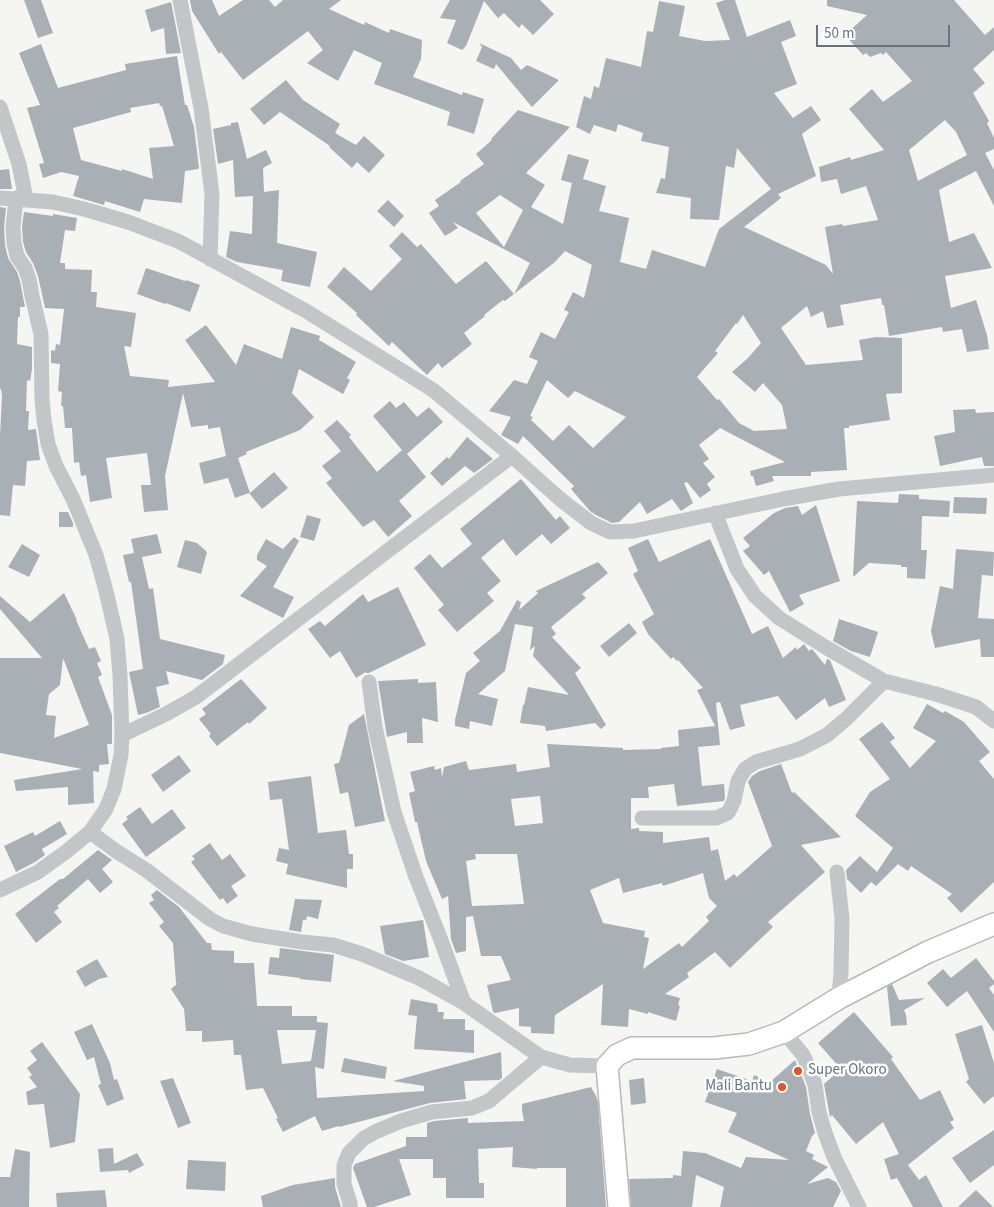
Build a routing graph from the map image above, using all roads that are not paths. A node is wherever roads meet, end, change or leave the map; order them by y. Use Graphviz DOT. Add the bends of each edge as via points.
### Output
graph roads {
  1 [pos="180,0"];
  2 [pos="0,107"];
  3 [pos="0,198"];
  4 [pos="21,199"];
  5 [pos="210,259"];
  6 [pos="512,456"];
  7 [pos="994,475"];
  8 [pos="715,513"];
  9 [pos="884,681"];
  10 [pos="369,682"];
  11 [pos="994,720"];
  12 [pos="122,735"];
  13 [pos="642,818"];
  14 [pos="90,832"];
  15 [pos="837,872"];
  16 [pos="0,890"];
  17 [pos="994,924"];
  18 [pos="839,998"];
  19 [pos="464,1003"];
  20 [pos="784,1032"];
  21 [pos="541,1057"];
  22 [pos="606,1066"];
  23 [pos="350,1207"];
  24 [pos="619,1207"];
  25 [pos="859,1207"];
  1 -- 5 [label="street" via="201,108 212,194"];
  2 -- 4 [label="street" via="19,164"];
  3 -- 4 [label="street"];
  4 -- 5 [label="street" via="53,202 128,222 178,241"];
  4 -- 12 [label="street" via="13,227 14,242 17,256 30,280 41,334 42,392 48,444 96,555 106,591 116,639"];
  5 -- 6 [label="street" via="306,311 433,390"];
  6 -- 8 [label="street" via="591,523 610,532 634,531"];
  6 -- 12 [label="street" via="196,697"];
  7 -- 8 [label="street" via="839,489"];
  8 -- 9 [label="street" via="737,569 755,596 779,618"];
  9 -- 11 [label="street" via="976,707"];
  9 -- 13 [label="street" via="827,735 800,749 756,762 745,769 738,780 728,813 716,818"];
  10 -- 19 [label="street" via="394,812"];
  12 -- 14 [label="street" via="114,789 106,809"];
  14 -- 16 [label="street" via="38,872"];
  14 -- 19 [label="street" via="223,926 252,934 333,945 362,954 419,978"];
  15 -- 18 [label="street" via="842,919"];
  17 -- 18 [label="main road" via="928,952"];
  18 -- 20 [label="main road"];
  19 -- 21 [label="street"];
  20 -- 22 [label="main road" via="749,1044 714,1048 632,1048 617,1055"];
  20 -- 25 [label="street" via="809,1068 825,1133"];
  21 -- 22 [label="street" via="570,1065"];
  21 -- 23 [label="street" via="489,1101 472,1108 432,1112 402,1120 363,1139 349,1153 344,1165 344,1184"];
  22 -- 24 [label="main road"];
}
